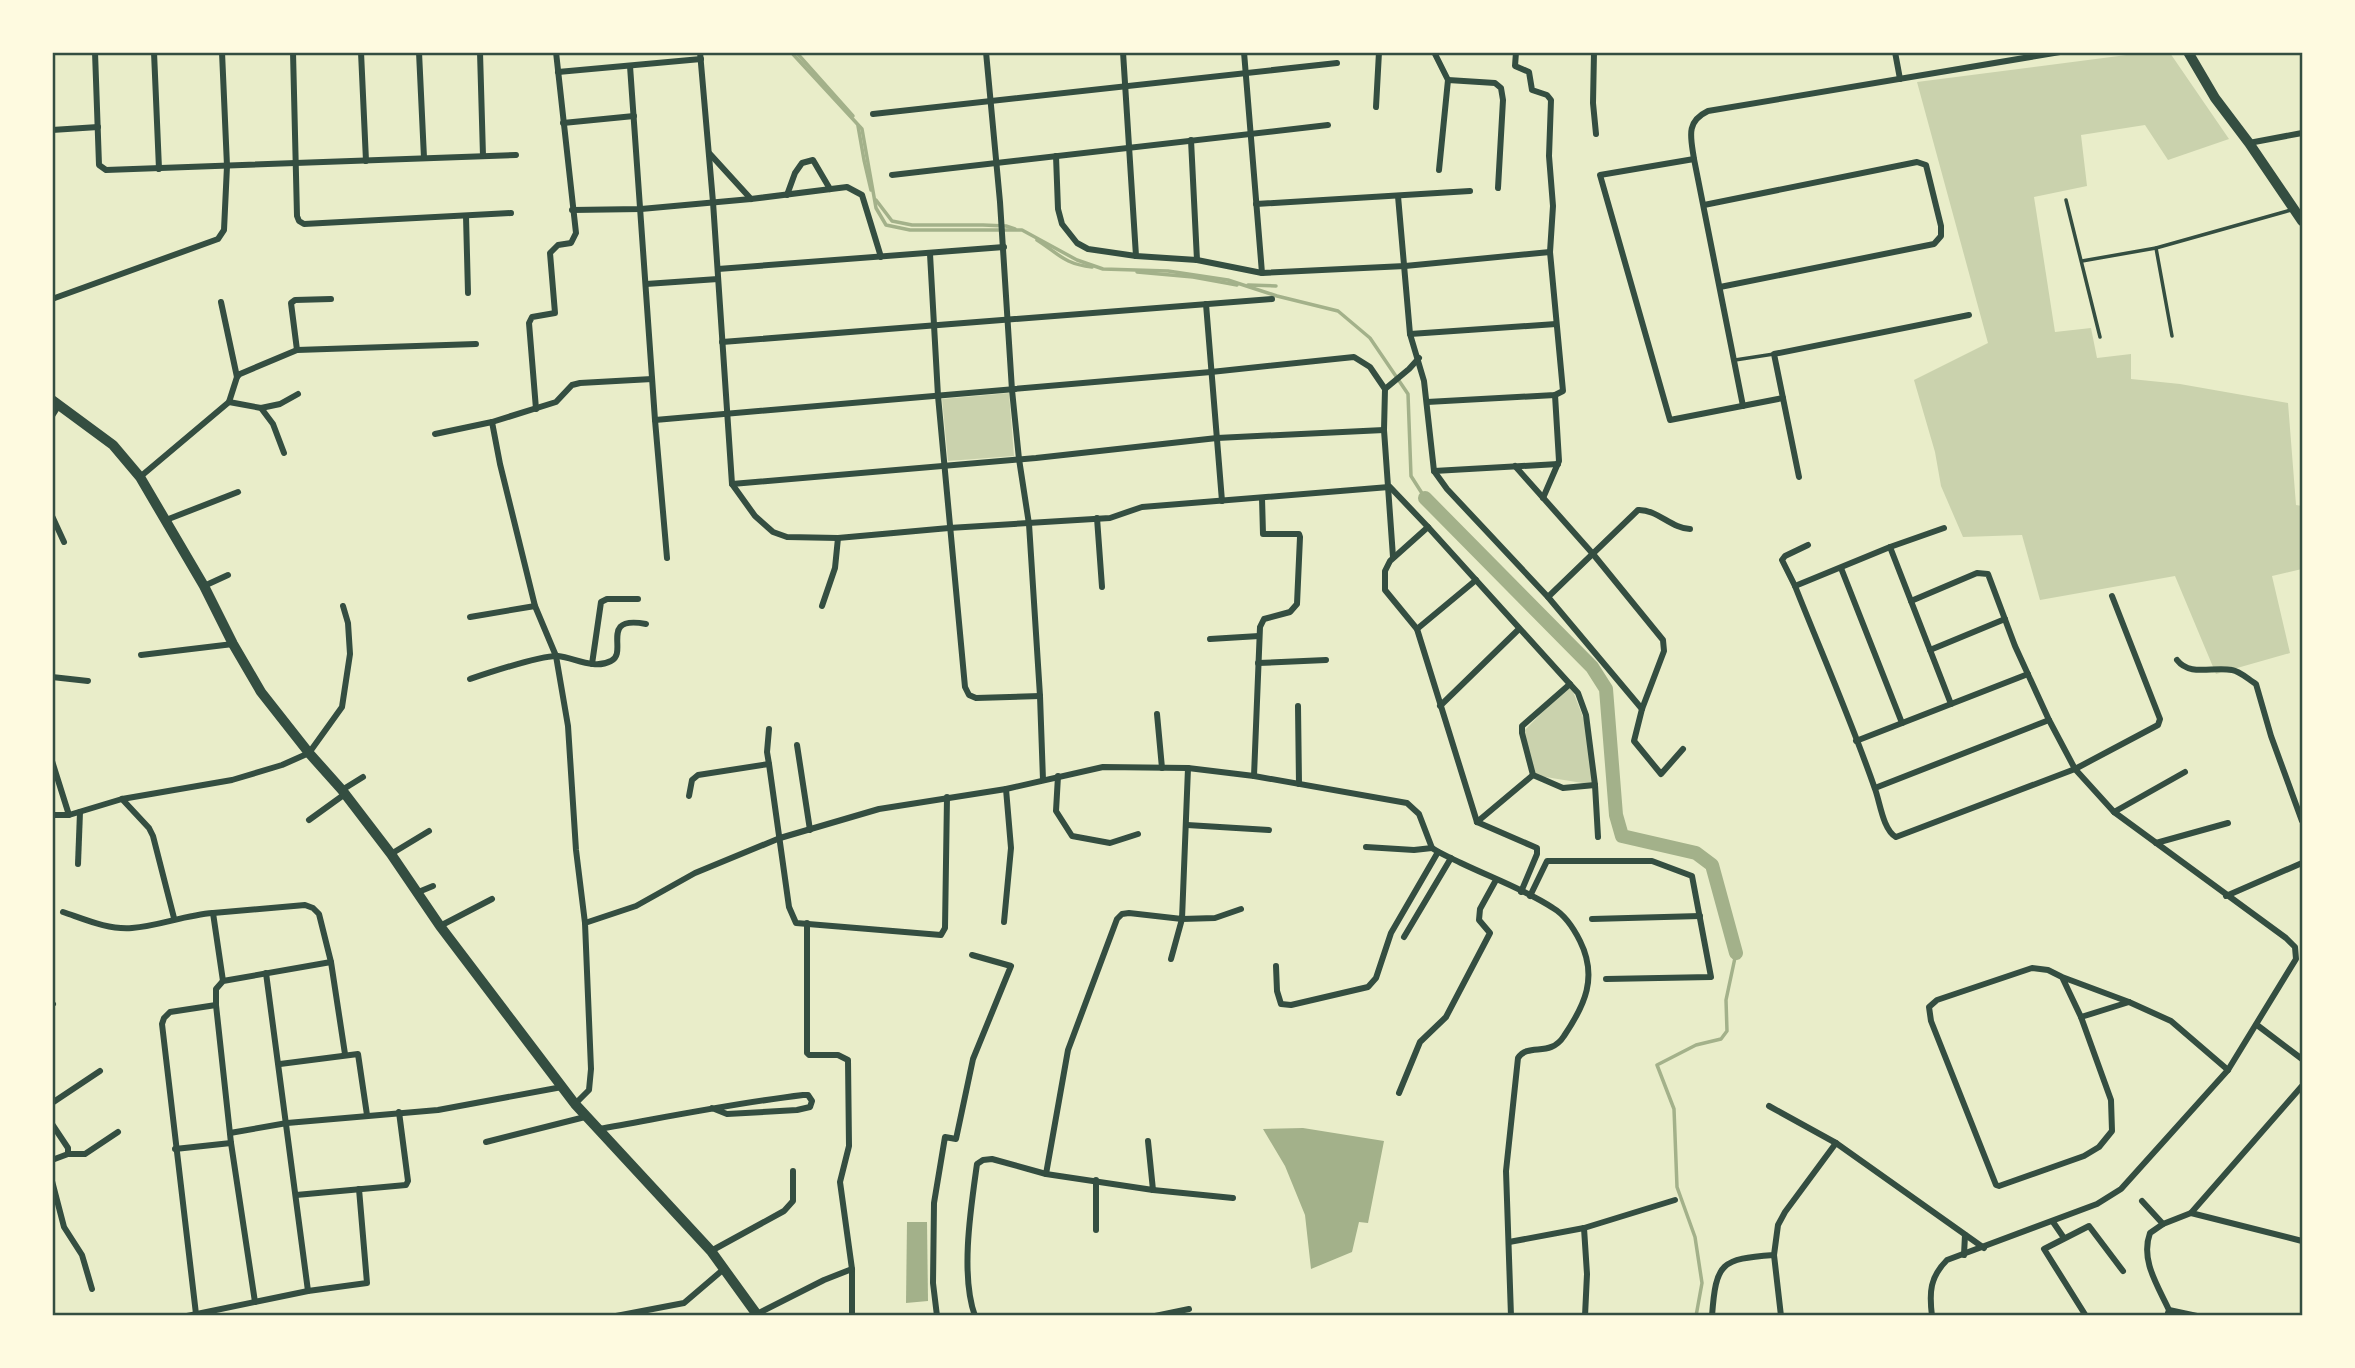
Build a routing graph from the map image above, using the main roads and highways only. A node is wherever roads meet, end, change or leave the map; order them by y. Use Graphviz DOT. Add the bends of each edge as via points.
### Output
graph roads {
  1 [pos="2188,52"];
  2 [pos="2299,208"];
  3 [pos="2302,221"];
  4 [pos="56,403"];
  5 [pos="757,1315"];
  1 -- 2 [label="main road" via="2215,98"];
  2 -- 3 [label="main road"];
  4 -- 5 [label="main road" via="113,445 140,477 261,692 391,854 585,1117 711,1251"];
}
